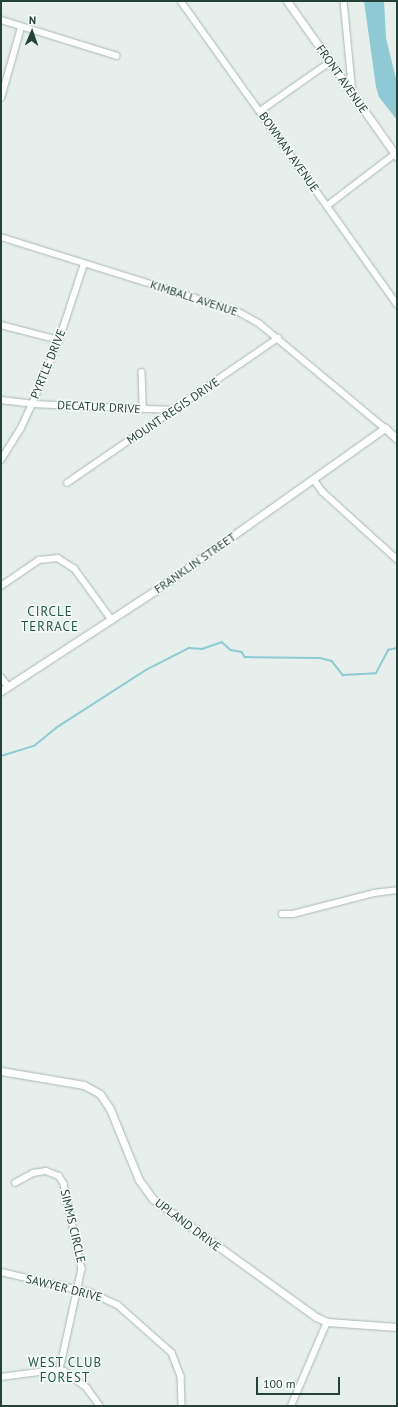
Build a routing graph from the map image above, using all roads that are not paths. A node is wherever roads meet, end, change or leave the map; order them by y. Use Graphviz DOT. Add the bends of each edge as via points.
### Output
graph roads {
  1 [pos="287,1"];
  2 [pos="344,1"];
  3 [pos="184,2"];
  4 [pos="1,20"];
  5 [pos="21,28"];
  6 [pos="117,56"];
  7 [pos="330,62"];
  8 [pos="354,96"];
  9 [pos="1,98"];
  10 [pos="260,111"];
  11 [pos="396,156"];
  12 [pos="327,206"];
  13 [pos="1,237"];
  14 [pos="84,264"];
  15 [pos="397,304"];
  16 [pos="1,326"];
  17 [pos="278,338"];
  18 [pos="59,340"];
  19 [pos="142,372"];
  20 [pos="1,400"];
  21 [pos="32,404"];
  22 [pos="143,409"];
  23 [pos="173,410"];
  24 [pos="385,428"];
  25 [pos="397,439"];
  26 [pos="1,460"];
  27 [pos="314,480"];
  28 [pos="68,483"];
  29 [pos="397,558"];
  30 [pos="1,586"];
  31 [pos="112,620"];
  32 [pos="1,677"];
  33 [pos="8,686"];
  34 [pos="1,691"];
  35 [pos="397,890"];
  36 [pos="282,914"];
  37 [pos="1,1071"];
  38 [pos="15,1183"];
  39 [pos="1,1272"];
  40 [pos="79,1290"];
  41 [pos="327,1322"];
  42 [pos="397,1327"];
  43 [pos="60,1370"];
  44 [pos="1,1377"];
  45 [pos="100,1406"];
  46 [pos="182,1406"];
  47 [pos="291,1406"];
  1 -- 7 [label="street, FRONT AVENUE"];
  2 -- 8 [label="street"];
  3 -- 10 [label="street, BOWMAN AVENUE"];
  4 -- 5 [label="street"];
  5 -- 6 [label="street"];
  5 -- 9 [label="street"];
  7 -- 8 [label="street, FRONT AVENUE"];
  7 -- 10 [label="street"];
  8 -- 11 [label="street, FRONT AVENUE"];
  10 -- 12 [label="street, BOWMAN AVENUE"];
  11 -- 12 [label="street"];
  12 -- 15 [label="street, BOWMAN AVENUE"];
  13 -- 14 [label="street, KIMBALL AVENUE"];
  14 -- 17 [label="street, KIMBALL AVENUE" via="227,306 248,316"];
  14 -- 18 [label="street, PYRTLE DRIVE"];
  16 -- 18 [label="street"];
  17 -- 23 [label="street, MOUNT REGIS DRIVE"];
  17 -- 24 [label="street, KIMBALL AVENUE"];
  18 -- 21 [label="street, PYRTLE DRIVE"];
  19 -- 22 [label="street"];
  20 -- 21 [label="street, DECATUR DRIVE"];
  21 -- 22 [label="street, DECATUR DRIVE"];
  21 -- 26 [label="street, PYRTLE DRIVE" via="20,430"];
  22 -- 23 [label="street, DECATUR DRIVE"];
  23 -- 28 [label="street, MOUNT REGIS DRIVE"];
  24 -- 25 [label="street, KIMBALL AVENUE"];
  24 -- 27 [label="street, FRANKLIN STREET"];
  27 -- 29 [label="street" via="322,492"];
  27 -- 31 [label="street, FRANKLIN STREET"];
  30 -- 31 [label="street" via="39,560 58,558 75,569"];
  31 -- 33 [label="street, FRANKLIN STREET"];
  32 -- 33 [label="street"];
  33 -- 34 [label="street, FRANKLIN STREET"];
  35 -- 36 [label="street" via="374,893 293,914"];
  37 -- 41 [label="street, UPLAND DRIVE" via="61,1080 94,1090 110,1109 134,1170 153,1199 316,1317"];
  38 -- 40 [label="street, SIMMS CIRCLE" via="38,1171 49,1172 62,1180 82,1261"];
  39 -- 40 [label="street, SAWYER DRIVE"];
  40 -- 43 [label="street, SIMMS CIRCLE"];
  40 -- 46 [label="street, SAWYER DRIVE" via="118,1305 166,1346 179,1366"];
  41 -- 42 [label="street, UPLAND DRIVE"];
  41 -- 47 [label="street"];
  43 -- 44 [label="street"];
  43 -- 45 [label="street" via="78,1380"];
}
